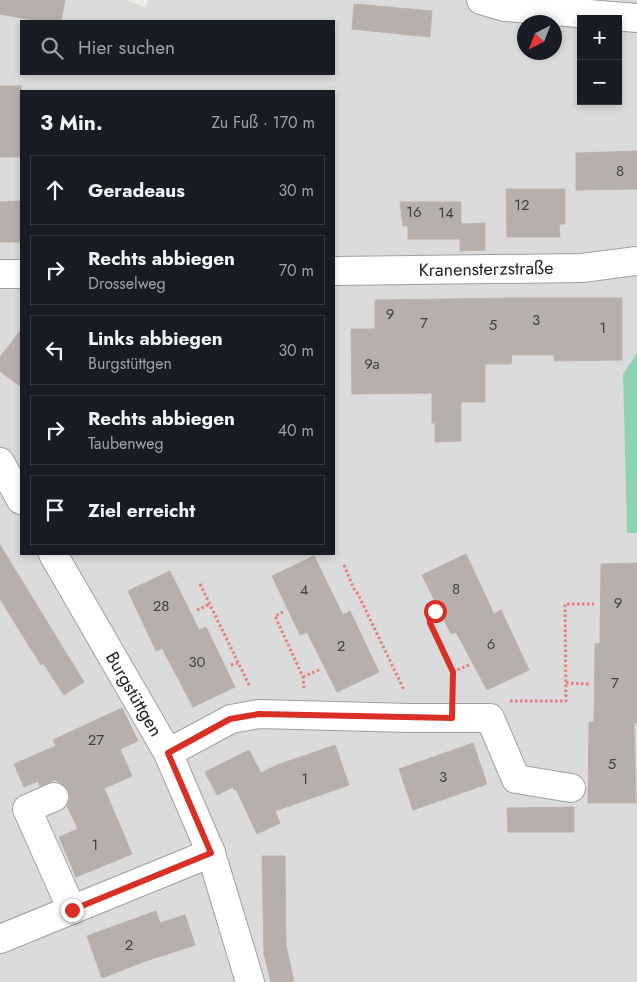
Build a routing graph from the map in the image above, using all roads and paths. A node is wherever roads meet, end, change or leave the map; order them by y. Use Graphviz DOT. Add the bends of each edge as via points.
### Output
graph roads {
  1 [pos="481,0"];
  2 [pos="637,18"];
  3 [pos="637,260"];
  4 [pos="335,270"];
  5 [pos="0,274"];
  6 [pos="20,274"];
  7 [pos="2,471"];
  8 [pos="20,498"];
  9 [pos="54,555"];
  10 [pos="344,565"];
  11 [pos="200,584"];
  12 [pos="210,604"];
  13 [pos="594,604"];
  14 [pos="197,610"];
  15 [pos="435,611"];
  16 [pos="283,612"];
  17 [pos="238,663"];
  18 [pos="469,665"];
  19 [pos="231,666"];
  20 [pos="319,670"];
  21 [pos="453,672"];
  22 [pos="303,677"];
  23 [pos="566,683"];
  24 [pos="590,684"];
  25 [pos="259,714"];
  26 [pos="305,714"];
  27 [pos="410,718"];
  28 [pos="452,718"];
  29 [pos="490,718"];
  30 [pos="168,753"];
  31 [pos="571,788"];
  32 [pos="54,797"];
  33 [pos="211,853"];
  34 [pos="72,910"];
  35 [pos="0,939"];
  36 [pos="250,982"];
  1 -- 2 [label="street" via="505,7"];
  3 -- 4 [label="street, Kranensterzstraße" via="582,268"];
  5 -- 6 [label="street"];
  7 -- 8 [label="street"];
  9 -- 30 [label="street, Burgstüttgen"];
  10 -- 27 [label="path" via="409,700"];
  11 -- 12 [label="path"];
  12 -- 14 [label="path"];
  12 -- 17 [label="path"];
  13 -- 23 [label="path" via="565,604"];
  15 -- 21 [label="path" via="429,614 430,623"];
  16 -- 22 [label="path" via="275,616"];
  17 -- 19 [label="path"];
  17 -- 25 [label="path"];
  18 -- 21 [label="path"];
  20 -- 22 [label="path"];
  21 -- 28 [label="path"];
  22 -- 26 [label="path"];
  23 -- 24 [label="path"];
  23 -- 29 [label="path" via="566,701 500,700"];
  25 -- 26 [label="street"];
  25 -- 30 [label="street" via="230,719"];
  26 -- 27 [label="street"];
  27 -- 28 [label="street"];
  28 -- 29 [label="street"];
  29 -- 31 [label="street" via="516,778"];
  30 -- 33 [label="street, Burgstüttgen"];
  32 -- 34 [label="street" via="27,809"];
  33 -- 34 [label="street"];
  33 -- 36 [label="street, Burgstüttgen"];
  34 -- 35 [label="street"];
}
